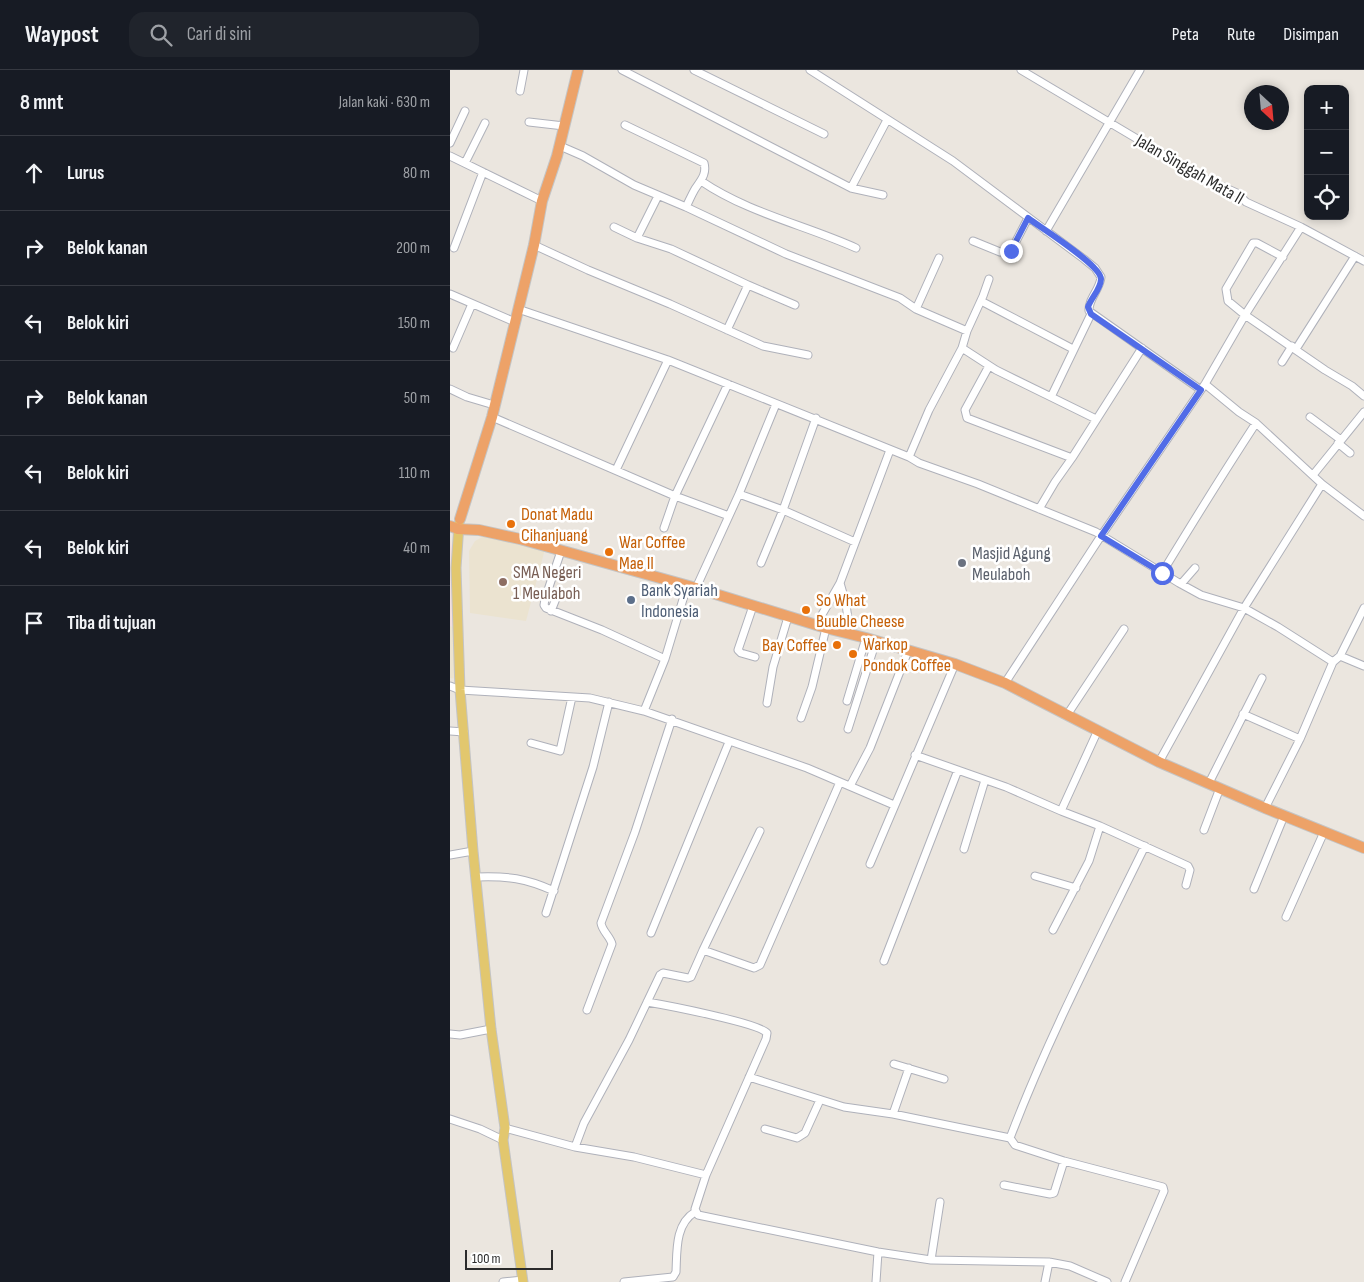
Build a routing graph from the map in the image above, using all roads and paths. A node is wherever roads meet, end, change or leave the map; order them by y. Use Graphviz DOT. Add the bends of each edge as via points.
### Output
graph roads {
  1 [pos="524,70"];
  2 [pos="576,70"];
  3 [pos="622,70"];
  4 [pos="694,70"];
  5 [pos="810,70"];
  6 [pos="1021,70"];
  7 [pos="1140,70"];
  8 [pos="520,90"];
  9 [pos="465,111"];
  10 [pos="887,120"];
  11 [pos="529,122"];
  12 [pos="1109,122"];
  13 [pos="485,123"];
  14 [pos="625,125"];
  15 [pos="564,126"];
  16 [pos="824,134"];
  17 [pos="450,143"];
  18 [pos="560,146"];
  19 [pos="450,156"];
  20 [pos="466,163"];
  21 [pos="483,172"];
  22 [pos="701,182"];
  23 [pos="851,188"];
  24 [pos="883,195"];
  25 [pos="658,196"];
  26 [pos="542,201"];
  27 [pos="686,207"];
  28 [pos="1028,218"];
  29 [pos="614,227"];
  30 [pos="1301,227"];
  31 [pos="1048,229"];
  32 [pos="637,238"];
  33 [pos="973,241"];
  34 [pos="534,245"];
  35 [pos="454,248"];
  36 [pos="856,248"];
  37 [pos="1355,256"];
  38 [pos="1283,257"];
  39 [pos="939,258"];
  40 [pos="1364,261"];
  41 [pos="989,279"];
  42 [pos="748,285"];
  43 [pos="450,294"];
  44 [pos="981,301"];
  45 [pos="472,304"];
  46 [pos="795,305"];
  47 [pos="518,309"];
  48 [pos="916,309"];
  49 [pos="1091,314"];
  50 [pos="1245,315"];
  51 [pos="515,322"];
  52 [pos="727,330"];
  53 [pos="967,331"];
  54 [pos="453,348"];
  55 [pos="962,348"];
  56 [pos="1142,348"];
  57 [pos="1294,348"];
  58 [pos="1073,349"];
  59 [pos="808,355"];
  60 [pos="668,360"];
  61 [pos="1282,362"];
  62 [pos="989,366"];
  63 [pos="728,384"];
  64 [pos="1203,386"];
  65 [pos="450,389"];
  66 [pos="1364,396"];
  67 [pos="1051,397"];
  68 [pos="776,404"];
  69 [pos="494,405"];
  70 [pos="1364,412"];
  71 [pos="492,417"];
  72 [pos="1310,417"];
  73 [pos="816,418"];
  74 [pos="1096,418"];
  75 [pos="1256,423"];
  76 [pos="1339,442"];
  77 [pos="890,450"];
  78 [pos="1350,453"];
  79 [pos="909,457"];
  80 [pos="1072,458"];
  81 [pos="616,470"];
  82 [pos="1313,475"];
  83 [pos="1322,484"];
  84 [pos="739,494"];
  85 [pos="675,496"];
  86 [pos="1040,509"];
  87 [pos="783,510"];
  88 [pos="729,516"];
  89 [pos="1364,516"];
  90 [pos="454,522"];
  91 [pos="664,528"];
  92 [pos="1101,536"];
  93 [pos="855,542"];
  94 [pos="561,551"];
  95 [pos="762,562"];
  96 [pos="1195,568"];
  97 [pos="1162,573"];
  98 [pos="840,583"];
  99 [pos="1181,584"];
  100 [pos="692,587"];
  101 [pos="559,592"];
  102 [pos="753,606"];
  103 [pos="1244,608"];
  104 [pos="1364,608"];
  105 [pos="551,611"];
  106 [pos="788,617"];
  107 [pos="821,627"];
  108 [pos="1124,629"];
  109 [pos="850,634"];
  110 [pos="866,638"];
  111 [pos="876,641"];
  112 [pos="908,650"];
  113 [pos="1340,656"];
  114 [pos="755,657"];
  115 [pos="665,659"];
  116 [pos="1333,662"];
  117 [pos="955,664"];
  118 [pos="1364,666"];
  119 [pos="1262,678"];
  120 [pos="1005,683"];
  121 [pos="450,686"];
  122 [pos="460,690"];
  123 [pos="572,697"];
  124 [pos="847,701"];
  125 [pos="609,702"];
  126 [pos="767,703"];
  127 [pos="644,711"];
  128 [pos="1243,714"];
  129 [pos="1067,715"];
  130 [pos="801,718"];
  131 [pos="672,719"];
  132 [pos="848,729"];
  133 [pos="1098,730"];
  134 [pos="450,731"];
  135 [pos="464,732"];
  136 [pos="1300,739"];
  137 [pos="729,742"];
  138 [pos="531,744"];
  139 [pos="915,755"];
  140 [pos="1159,762"];
  141 [pos="958,770"];
  142 [pos="985,780"];
  143 [pos="840,782"];
  144 [pos="1209,783"];
  145 [pos="850,786"];
  146 [pos="1220,788"];
  147 [pos="894,805"];
  148 [pos="1265,808"];
  149 [pos="1061,811"];
  150 [pos="1284,816"];
  151 [pos="1100,826"];
  152 [pos="1204,830"];
  153 [pos="760,832"];
  154 [pos="1324,832"];
  155 [pos="1146,846"];
  156 [pos="1364,848"];
  157 [pos="964,849"];
  158 [pos="473,851"];
  159 [pos="450,855"];
  160 [pos="870,864"];
  161 [pos="1035,876"];
  162 [pos="477,877"];
  163 [pos="1186,885"];
  164 [pos="1076,888"];
  165 [pos="1254,889"];
  166 [pos="554,891"];
  167 [pos="546,913"];
  168 [pos="1286,917"];
  169 [pos="1053,930"];
  170 [pos="651,933"];
  171 [pos="703,950"];
  172 [pos="884,961"];
  173 [pos="647,1002"];
  174 [pos="587,1010"];
  175 [pos="491,1029"];
  176 [pos="450,1034"];
  177 [pos="894,1064"];
  178 [pos="909,1068"];
  179 [pos="749,1077"];
  180 [pos="944,1079"];
  181 [pos="820,1100"];
  182 [pos="893,1114"];
  183 [pos="450,1119"];
  184 [pos="505,1128"];
  185 [pos="766,1129"];
  186 [pos="1010,1138"];
  187 [pos="503,1140"];
  188 [pos="575,1147"];
  189 [pos="1064,1161"];
  190 [pos="706,1175"];
  191 [pos="1004,1186"];
  192 [pos="940,1202"];
  193 [pos="695,1212"];
  194 [pos="878,1252"];
  195 [pos="931,1260"];
  196 [pos="1049,1262"];
  197 [pos="523,1281"];
  198 [pos="503,1282"];
  199 [pos="624,1282"];
  200 [pos="876,1282"];
  201 [pos="1046,1282"];
  202 [pos="1107,1282"];
  203 [pos="1125,1282"];
  1 -- 8 [label="street"];
  2 -- 15 [label="highway"];
  3 -- 23 [label="street"];
  4 -- 16 [label="street"];
  5 -- 10 [label="street"];
  6 -- 12 [label="street, Jalan Singgah Mata II"];
  7 -- 12 [label="street"];
  9 -- 17 [label="street"];
  10 -- 23 [label="street"];
  10 -- 28 [label="street" via="953,161"];
  11 -- 15 [label="street"];
  12 -- 30 [label="street, Jalan Singgah Mata II" via="1203,178 1237,193 1246,202"];
  12 -- 31 [label="street"];
  13 -- 20 [label="street"];
  14 -- 22 [label="street" via="704,163"];
  15 -- 18 [label="highway"];
  18 -- 25 [label="street"];
  18 -- 26 [label="highway"];
  19 -- 20 [label="street"];
  20 -- 21 [label="street"];
  21 -- 26 [label="street"];
  21 -- 35 [label="street"];
  22 -- 27 [label="street"];
  22 -- 36 [label="street" via="779,220 823,233"];
  23 -- 24 [label="street"];
  25 -- 27 [label="street"];
  25 -- 32 [label="street"];
  26 -- 34 [label="highway"];
  27 -- 48 [label="street" via="786,254 900,298"];
  28 -- 31 [label="street"];
  28 -- 33 [label="street" via="1010,253"];
  29 -- 32 [label="street"];
  30 -- 37 [label="street, Jalan Singgah Mata II"];
  30 -- 38 [label="street"];
  31 -- 49 [label="street" via="1100,274 1101,283 1088,307"];
  32 -- 42 [label="street" via="671,248"];
  34 -- 47 [label="highway"];
  34 -- 52 [label="street"];
  37 -- 40 [label="street, Jalan Singgah Mata II"];
  37 -- 57 [label="street"];
  38 -- 50 [label="street"];
  38 -- 50 [label="street" via="1253,243 1226,289 1228,302"];
  39 -- 48 [label="street"];
  41 -- 44 [label="street"];
  42 -- 46 [label="street"];
  42 -- 52 [label="street"];
  43 -- 45 [label="street"];
  44 -- 53 [label="street"];
  44 -- 58 [label="street"];
  45 -- 51 [label="street"];
  45 -- 54 [label="street"];
  47 -- 51 [label="highway"];
  47 -- 60 [label="street"];
  48 -- 53 [label="street"];
  49 -- 56 [label="street"];
  49 -- 58 [label="street"];
  50 -- 57 [label="street"];
  50 -- 64 [label="street"];
  51 -- 69 [label="highway"];
  52 -- 59 [label="street" via="763,346"];
  53 -- 55 [label="street"];
  55 -- 62 [label="street"];
  55 -- 79 [label="street" via="928,410"];
  56 -- 64 [label="street"];
  56 -- 74 [label="street"];
  57 -- 61 [label="street"];
  57 -- 66 [label="street"];
  58 -- 67 [label="street"];
  60 -- 63 [label="street"];
  60 -- 81 [label="street"];
  62 -- 67 [label="street"];
  62 -- 80 [label="street" via="965,410 967,418"];
  63 -- 68 [label="street"];
  63 -- 85 [label="street"];
  64 -- 75 [label="street"];
  64 -- 92 [label="street"];
  65 -- 69 [label="street"];
  67 -- 74 [label="street"];
  68 -- 73 [label="street"];
  68 -- 84 [label="street"];
  69 -- 71 [label="highway"];
  70 -- 76 [label="street"];
  71 -- 81 [label="street"];
  71 -- 90 [label="highway"];
  72 -- 76 [label="street"];
  73 -- 77 [label="street"];
  73 -- 87 [label="street"];
  74 -- 80 [label="street"];
  75 -- 82 [label="street"];
  75 -- 97 [label="street"];
  76 -- 78 [label="street"];
  76 -- 82 [label="street"];
  77 -- 79 [label="street"];
  77 -- 93 [label="street"];
  79 -- 86 [label="street"];
  80 -- 86 [label="street"];
  81 -- 85 [label="street"];
  82 -- 83 [label="street"];
  83 -- 89 [label="street"];
  83 -- 103 [label="street"];
  84 -- 87 [label="street"];
  84 -- 88 [label="street"];
  85 -- 88 [label="street"];
  85 -- 91 [label="street"];
  86 -- 92 [label="street"];
  87 -- 93 [label="street"];
  87 -- 95 [label="street"];
  88 -- 100 [label="street"];
  90 -- 94 [label="highway"];
  90 -- 122 [label="main road"];
  92 -- 97 [label="street"];
  92 -- 120 [label="street"];
  93 -- 98 [label="street"];
  94 -- 100 [label="highway"];
  94 -- 105 [label="street" via="545,598 544,605"];
  96 -- 99 [label="street"];
  97 -- 99 [label="street"];
  98 -- 107 [label="street"];
  98 -- 109 [label="street"];
  99 -- 103 [label="street"];
  100 -- 102 [label="highway"];
  100 -- 115 [label="street"];
  101 -- 105 [label="street"];
  102 -- 106 [label="highway"];
  102 -- 114 [label="street" via="738,650"];
  103 -- 116 [label="street"];
  103 -- 140 [label="street"];
  104 -- 113 [label="street"];
  105 -- 115 [label="street"];
  106 -- 107 [label="highway"];
  106 -- 126 [label="street" via="773,667"];
  107 -- 109 [label="highway"];
  107 -- 130 [label="street" via="812,687"];
  108 -- 129 [label="street"];
  109 -- 110 [label="highway"];
  110 -- 111 [label="highway"];
  110 -- 124 [label="street"];
  111 -- 112 [label="highway"];
  111 -- 132 [label="street"];
  112 -- 117 [label="highway"];
  112 -- 145 [label="street" via="870,748"];
  113 -- 116 [label="street"];
  113 -- 118 [label="street"];
  115 -- 127 [label="street"];
  116 -- 136 [label="street"];
  117 -- 120 [label="highway"];
  117 -- 139 [label="street"];
  119 -- 128 [label="street"];
  120 -- 129 [label="highway"];
  121 -- 122 [label="street"];
  122 -- 123 [label="street"];
  122 -- 135 [label="main road"];
  123 -- 125 [label="street"];
  123 -- 138 [label="street" via="560,751"];
  125 -- 127 [label="street"];
  125 -- 166 [label="street" via="593,767"];
  127 -- 131 [label="street"];
  128 -- 136 [label="street"];
  128 -- 144 [label="street"];
  129 -- 133 [label="highway"];
  131 -- 137 [label="street"];
  131 -- 174 [label="street" via="601,923 612,944"];
  133 -- 140 [label="highway"];
  133 -- 149 [label="street"];
  134 -- 135 [label="street"];
  135 -- 158 [label="main road"];
  136 -- 148 [label="street"];
  137 -- 143 [label="street"];
  137 -- 170 [label="street"];
  139 -- 141 [label="street"];
  139 -- 147 [label="street"];
  140 -- 144 [label="highway"];
  141 -- 142 [label="street"];
  141 -- 172 [label="street"];
  142 -- 149 [label="street"];
  142 -- 157 [label="street"];
  143 -- 145 [label="street"];
  143 -- 171 [label="street" via="760,965 754,968"];
  144 -- 146 [label="highway"];
  145 -- 147 [label="street"];
  146 -- 148 [label="highway"];
  146 -- 152 [label="street"];
  147 -- 160 [label="street"];
  148 -- 150 [label="highway"];
  149 -- 151 [label="street"];
  150 -- 154 [label="highway"];
  150 -- 165 [label="street"];
  151 -- 155 [label="street"];
  151 -- 164 [label="street"];
  153 -- 171 [label="street"];
  154 -- 156 [label="highway"];
  154 -- 168 [label="street"];
  155 -- 163 [label="street" via="1188,866"];
  155 -- 186 [label="street" via="1031,1084"];
  158 -- 159 [label="street"];
  158 -- 162 [label="main road"];
  161 -- 164 [label="street"];
  162 -- 166 [label="street" via="514,877"];
  162 -- 175 [label="main road"];
  164 -- 169 [label="street"];
  166 -- 167 [label="street"];
  171 -- 173 [label="street" via="691,977 663,973"];
  173 -- 179 [label="street" via="763,1029 766,1039"];
  173 -- 188 [label="street" via="584,1123"];
  175 -- 176 [label="street"];
  175 -- 184 [label="main road"];
  177 -- 178 [label="street"];
  178 -- 180 [label="street"];
  178 -- 182 [label="street"];
  179 -- 181 [label="street"];
  179 -- 190 [label="street"];
  181 -- 182 [label="street" via="844,1108"];
  181 -- 185 [label="street" via="802,1136 797,1138"];
  182 -- 186 [label="street"];
  183 -- 187 [label="street"];
  184 -- 187 [label="main road"];
  184 -- 188 [label="street"];
  186 -- 189 [label="street" via="1015,1145"];
  187 -- 197 [label="main road"];
  188 -- 190 [label="street" via="634,1157"];
  189 -- 191 [label="street" via="1054,1193"];
  189 -- 203 [label="street" via="1164,1189"];
  190 -- 193 [label="street"];
  192 -- 195 [label="street"];
  193 -- 194 [label="street"];
  193 -- 199 [label="street" via="684,1220 680,1230 673,1277"];
  194 -- 195 [label="street"];
  194 -- 200 [label="street"];
  195 -- 196 [label="street"];
  196 -- 201 [label="street"];
  196 -- 202 [label="street" via="1070,1266"];
  197 -- 198 [label="street"];
}
